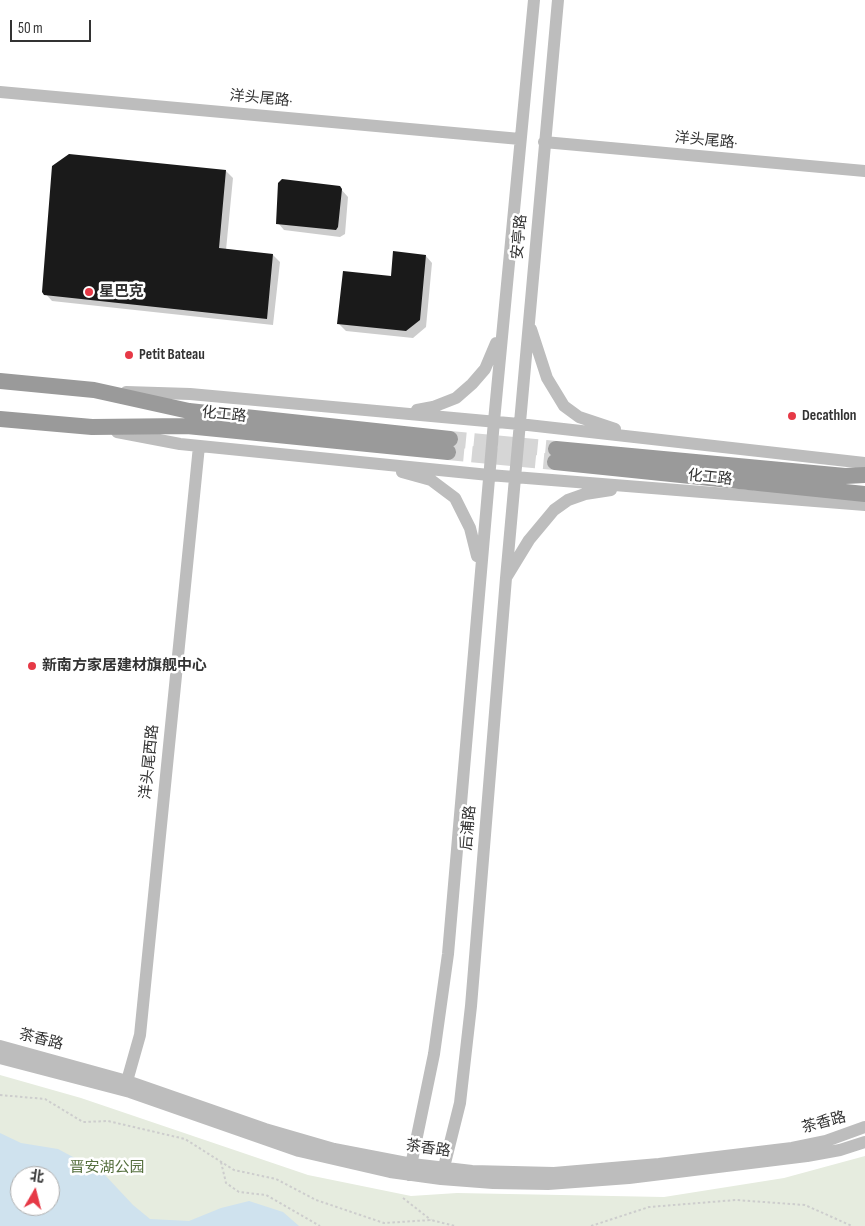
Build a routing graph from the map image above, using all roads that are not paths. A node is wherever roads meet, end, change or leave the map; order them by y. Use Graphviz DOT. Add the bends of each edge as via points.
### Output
graph roads {
  1 [pos="534,0"];
  2 [pos="558,0"];
  3 [pos="0,92"];
  4 [pos="520,139"];
  5 [pos="544,142"];
  6 [pos="865,172"];
  7 [pos="503,319"];
  8 [pos="528,321"];
  9 [pos="0,381"];
  10 [pos="94,390"];
  11 [pos="398,413"];
  12 [pos="0,419"];
  13 [pos="494,421"];
  14 [pos="519,424"];
  15 [pos="92,427"];
  16 [pos="638,437"];
  17 [pos="199,446"];
  18 [pos="371,463"];
  19 [pos="865,463"];
  20 [pos="489,475"];
  21 [pos="865,476"];
  22 [pos="515,477"];
  23 [pos="636,487"];
  24 [pos="865,494"];
  25 [pos="865,505"];
  26 [pos="480,575"];
  27 [pos="506,578"];
  28 [pos="0,1046"];
  29 [pos="0,1058"];
  30 [pos="127,1080"];
  31 [pos="865,1128"];
  32 [pos="865,1142"];
  33 [pos="411,1169"];
  34 [pos="443,1173"];
  1 -- 4 [label="main road, 安亭路"];
  2 -- 5 [label="main road, 安亭路"];
  3 -- 4 [label="main road, 洋头尾路·"];
  4 -- 7 [label="main road, 安亭路"];
  5 -- 6 [label="main road, 洋头尾路·"];
  5 -- 8 [label="main road, 安亭路"];
  7 -- 11 [label="main road" via="493,354 472,384 456,398 433,407"];
  7 -- 13 [label="main road, 安亭路"];
  8 -- 14 [label="main road, 安亭路"];
  8 -- 16 [label="main road" via="547,378 564,406 579,417"];
  9 -- 10 [label="highway, 化工路"];
  10 -- 11 [label="main road" via="190,394"];
  10 -- 15 [label="highway, 化工路" via="189,411 449,445 187,426"];
  11 -- 13 [label="main road"];
  12 -- 15 [label="highway, 化工路"];
  13 -- 14 [label="main road"];
  13 -- 20 [label="main road, 安亭路"];
  14 -- 16 [label="main road"];
  14 -- 22 [label="main road, 安亭路"];
  15 -- 17 [label="main road"];
  16 -- 19 [label="main road"];
  17 -- 18 [label="main road"];
  17 -- 30 [label="main road, 洋头尾西路" via="140,1035"];
  18 -- 20 [label="main road"];
  18 -- 26 [label="main road" via="431,480 455,498 470,528"];
  20 -- 22 [label="main road"];
  20 -- 26 [label="main road, 后浦路"];
  21 -- 24 [label="highway, 化工路" via="555,456"];
  22 -- 23 [label="main road"];
  22 -- 27 [label="main road, 后浦路"];
  23 -- 25 [label="main road"];
  23 -- 27 [label="main road" via="585,494 568,500 554,510 529,540"];
  26 -- 33 [label="main road, 后浦路" via="448,954 434,1054"];
  27 -- 34 [label="main road, 后浦路" via="471,1006 460,1103"];
  28 -- 30 [label="main road, 茶香路"];
  29 -- 33 [label="main road, 茶香路" via="130,1092 298,1151"];
  30 -- 33 [label="main road, 茶香路" via="295,1138"];
  31 -- 34 [label="main road, 茶香路" via="792,1148 613,1168"];
  32 -- 34 [label="main road, 茶香路" via="807,1156 629,1178 548,1184 493,1183"];
  33 -- 34 [label="main road, 茶香路"];
}
